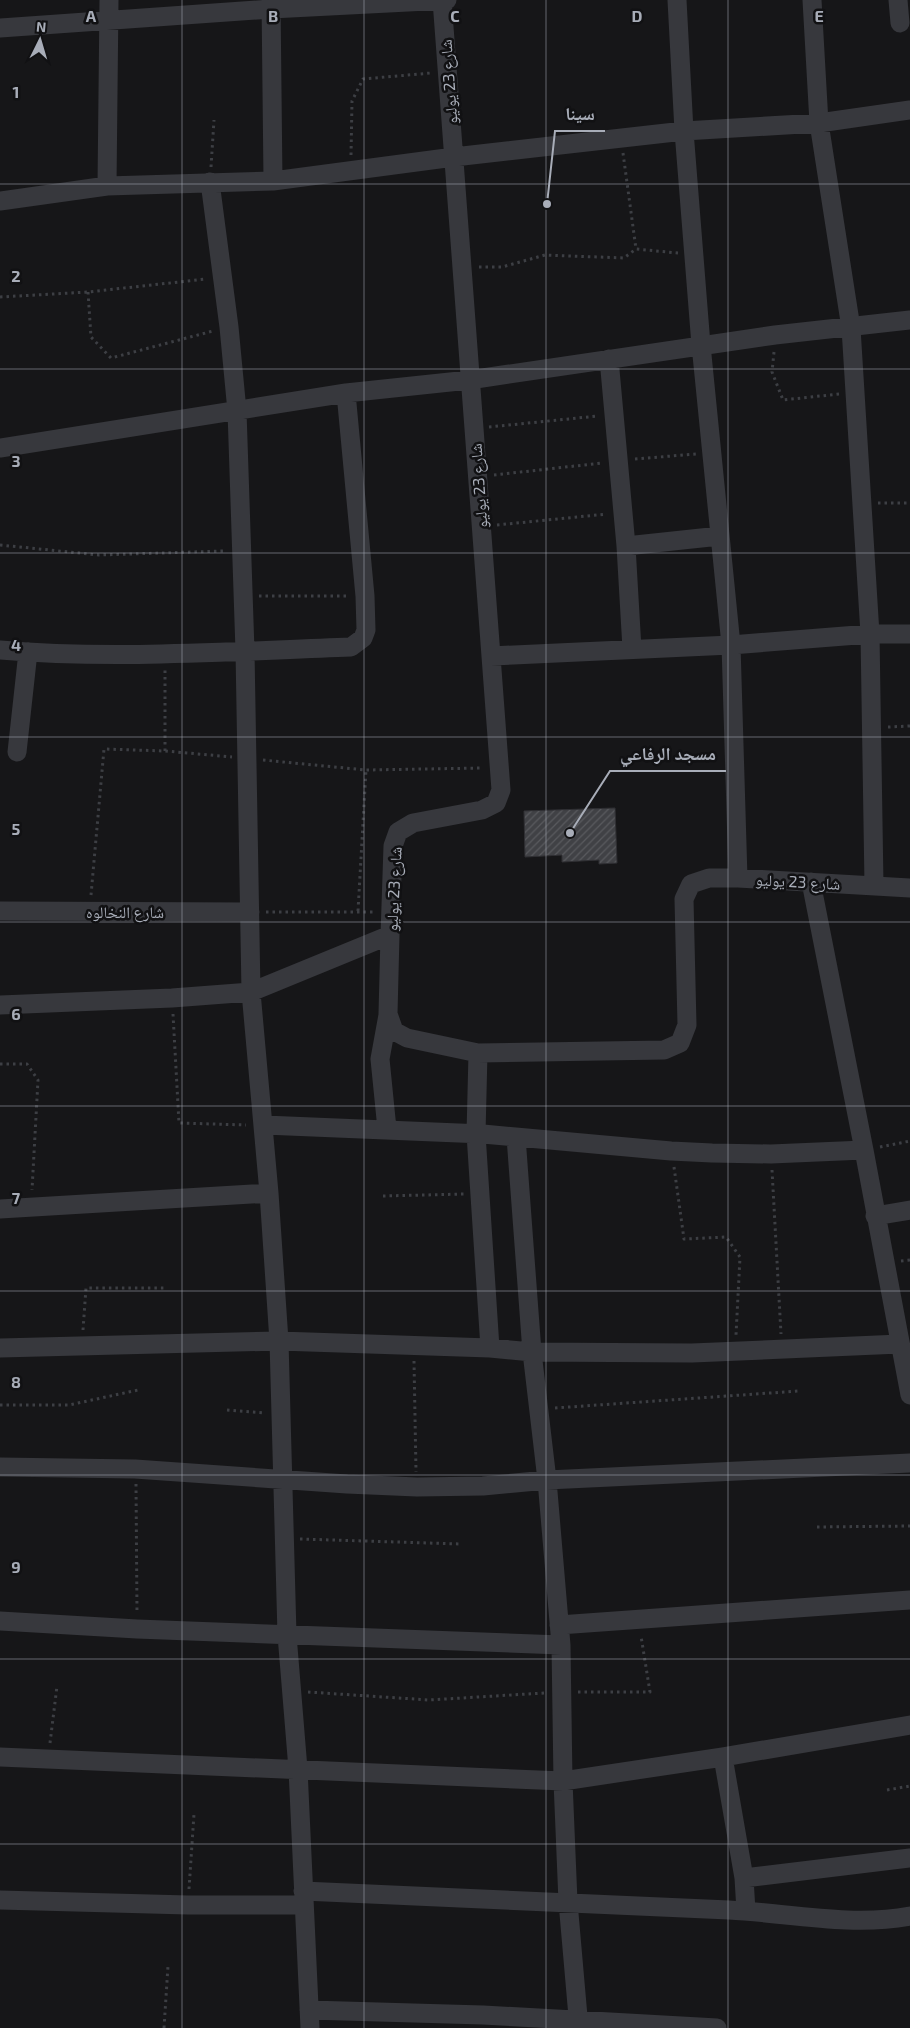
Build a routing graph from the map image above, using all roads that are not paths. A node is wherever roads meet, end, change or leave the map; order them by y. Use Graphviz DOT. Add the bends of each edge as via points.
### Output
graph roads {
  1 [pos="109,0"];
  2 [pos="444,0"];
  3 [pos="677,0"];
  4 [pos="812,0"];
  5 [pos="898,0"];
  6 [pos="271,5"];
  7 [pos="108,20"];
  8 [pos="900,23"];
  9 [pos="0,28"];
  10 [pos="910,110"];
  11 [pos="819,123"];
  12 [pos="684,131"];
  13 [pos="454,157"];
  14 [pos="273,181"];
  15 [pos="210,182"];
  16 [pos="107,186"];
  17 [pos="0,201"];
  18 [pos="910,320"];
  19 [pos="851,328"];
  20 [pos="701,345"];
  21 [pos="609,359"];
  22 [pos="469,380"];
  23 [pos="346,393"];
  24 [pos="237,411"];
  25 [pos="0,448"];
  26 [pos="720,536"];
  27 [pos="626,546"];
  28 [pos="870,634"];
  29 [pos="910,634"];
  30 [pos="731,645"];
  31 [pos="632,649"];
  32 [pos="0,650"];
  33 [pos="245,651"];
  34 [pos="28,652"];
  35 [pos="490,656"];
  36 [pos="17,752"];
  37 [pos="738,878"];
  38 [pos="811,882"];
  39 [pos="874,885"];
  40 [pos="910,888"];
  41 [pos="0,911"];
  42 [pos="250,912"];
  43 [pos="390,935"];
  44 [pos="251,992"];
  45 [pos="0,1006"];
  46 [pos="388,1014"];
  47 [pos="478,1053"];
  48 [pos="264,1125"];
  49 [pos="387,1129"];
  50 [pos="476,1134"];
  51 [pos="516,1137"];
  52 [pos="864,1150"];
  53 [pos="269,1193"];
  54 [pos="0,1209"];
  55 [pos="910,1210"];
  56 [pos="876,1216"];
  57 [pos="903,1319"];
  58 [pos="278,1341"];
  59 [pos="900,1344"];
  60 [pos="0,1348"];
  61 [pos="490,1348"];
  62 [pos="532,1352"];
  63 [pos="910,1395"];
  64 [pos="910,1463"];
  65 [pos="0,1467"];
  66 [pos="283,1479"];
  67 [pos="547,1480"];
  68 [pos="910,1600"];
  69 [pos="0,1621"];
  70 [pos="559,1625"];
  71 [pos="287,1635"];
  72 [pos="561,1645"];
  73 [pos="910,1725"];
  74 [pos="0,1757"];
  75 [pos="723,1757"];
  76 [pos="298,1769"];
  77 [pos="563,1781"];
  78 [pos="910,1858"];
  79 [pos="744,1878"];
  80 [pos="303,1898"];
  81 [pos="0,1900"];
  82 [pos="568,1902"];
  83 [pos="746,1911"];
  84 [pos="910,1916"];
  85 [pos="309,2019"];
  86 [pos="579,2024"];
  87 [pos="717,2028"];
  1 -- 7 [label="street"];
  2 -- 6 [label="street"];
  2 -- 13 [label="street, شارع 23 يوليو" via="446,72"];
  3 -- 12 [label="street"];
  4 -- 11 [label="street"];
  5 -- 8 [label="street"];
  6 -- 7 [label="street"];
  6 -- 14 [label="street"];
  7 -- 9 [label="street"];
  7 -- 16 [label="street"];
  10 -- 11 [label="street"];
  11 -- 12 [label="street"];
  11 -- 19 [label="street"];
  12 -- 13 [label="street"];
  12 -- 20 [label="street"];
  13 -- 14 [label="street"];
  13 -- 22 [label="street, شارع 23 يوليو"];
  14 -- 15 [label="street"];
  15 -- 16 [label="street"];
  15 -- 24 [label="street"];
  16 -- 17 [label="street"];
  18 -- 19 [label="street"];
  19 -- 20 [label="street"];
  19 -- 28 [label="street"];
  20 -- 21 [label="street"];
  20 -- 26 [label="street"];
  21 -- 22 [label="street"];
  21 -- 27 [label="street"];
  22 -- 23 [label="street"];
  22 -- 35 [label="street, شارع 23 يوليو"];
  23 -- 24 [label="street"];
  23 -- 33 [label="street" via="366,596 363,638 351,647"];
  24 -- 25 [label="street"];
  24 -- 33 [label="street"];
  26 -- 27 [label="street"];
  26 -- 30 [label="street"];
  27 -- 31 [label="street"];
  28 -- 29 [label="street"];
  28 -- 30 [label="street"];
  28 -- 39 [label="street"];
  30 -- 31 [label="street"];
  30 -- 37 [label="street"];
  31 -- 35 [label="street"];
  32 -- 34 [label="street"];
  33 -- 34 [label="street" via="165,654"];
  33 -- 42 [label="street"];
  34 -- 36 [label="street"];
  35 -- 43 [label="street, شارع 23 يوليو" via="501,790 496,803 482,810 413,823 398,832 392,846"];
  37 -- 38 [label="street, شارع 23 يوليو"];
  37 -- 47 [label="street, شارع 23 يوليو" via="709,878 691,884 684,899 687,1025 680,1043 664,1050"];
  38 -- 39 [label="street, شارع 23 يوليو"];
  38 -- 52 [label="street"];
  39 -- 40 [label="street, شارع 23 يوليو"];
  41 -- 42 [label="street, شارع النخالوه"];
  42 -- 44 [label="street"];
  43 -- 44 [label="street"];
  43 -- 46 [label="street, شارع 23 يوليو"];
  44 -- 45 [label="street"];
  44 -- 48 [label="street"];
  46 -- 47 [label="street, شارع 23 يوليو" via="394,1031 407,1038"];
  46 -- 49 [label="street" via="380,1059"];
  47 -- 50 [label="street"];
  48 -- 49 [label="street"];
  48 -- 53 [label="street"];
  49 -- 50 [label="street"];
  50 -- 51 [label="street"];
  50 -- 61 [label="street"];
  51 -- 52 [label="street" via="672,1152 771,1154"];
  51 -- 62 [label="street"];
  52 -- 56 [label="street"];
  53 -- 54 [label="street"];
  53 -- 58 [label="street"];
  55 -- 56 [label="street"];
  56 -- 57 [label="street"];
  57 -- 59 [label="street"];
  58 -- 60 [label="street"];
  58 -- 61 [label="street"];
  58 -- 66 [label="street"];
  59 -- 62 [label="street" via="735,1351"];
  59 -- 63 [label="street"];
  61 -- 62 [label="street"];
  62 -- 67 [label="street"];
  64 -- 67 [label="street"];
  65 -- 66 [label="street" via="135,1469"];
  66 -- 67 [label="street" via="417,1487 483,1486"];
  66 -- 71 [label="street"];
  67 -- 70 [label="street"];
  68 -- 70 [label="street"];
  69 -- 71 [label="street"];
  70 -- 72 [label="street"];
  71 -- 72 [label="street"];
  71 -- 76 [label="street"];
  72 -- 77 [label="street"];
  73 -- 75 [label="street"];
  74 -- 76 [label="street"];
  75 -- 77 [label="street"];
  75 -- 79 [label="street"];
  76 -- 77 [label="street"];
  76 -- 80 [label="street"];
  77 -- 82 [label="street"];
  78 -- 79 [label="street"];
  79 -- 83 [label="street"];
  80 -- 81 [label="street" via="188,1905"];
  80 -- 82 [label="street"];
  80 -- 85 [label="street"];
  82 -- 83 [label="street"];
  82 -- 86 [label="street"];
  83 -- 84 [label="street" via="850,1920"];
  85 -- 86 [label="street"];
  86 -- 87 [label="street"];
}
